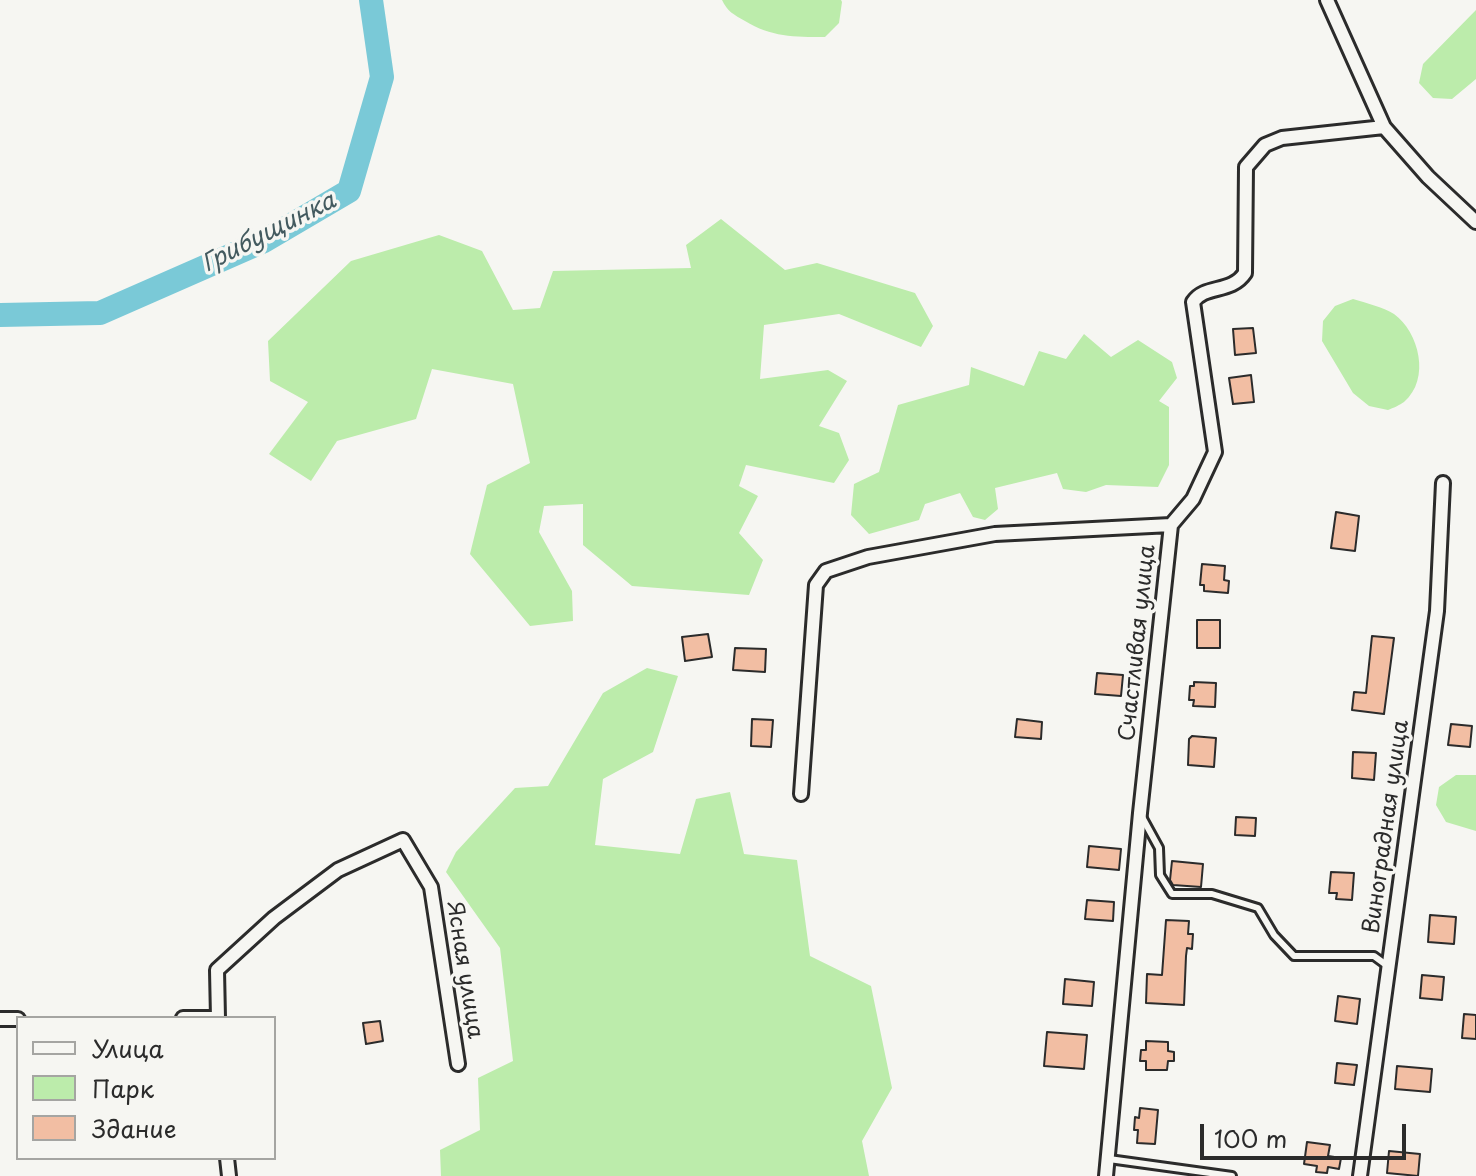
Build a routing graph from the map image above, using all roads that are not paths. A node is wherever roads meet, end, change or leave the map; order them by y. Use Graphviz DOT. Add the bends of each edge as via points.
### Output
graph roads {
  1 [pos="1327,0"];
  2 [pos="1384,127"];
  3 [pos="1476,222"];
  4 [pos="1443,483"];
  5 [pos="1171,525"];
  6 [pos="801,794"];
  7 [pos="1140,813"];
  8 [pos="1389,967"];
  9 [pos="218,1016"];
  10 [pos="458,1064"];
  11 [pos="1108,1159"];
  12 [pos="1106,1176"];
  13 [pos="1232,1176"];
  14 [pos="1360,1176"];
  1 -- 2 [label="street"];
  2 -- 3 [label="street"];
  2 -- 5 [label="street, Счастливая улица" via="1282,138 1265,145 1246,167 1245,273 1233,286 1196,296 1192,308 1215,452 1193,499"];
  4 -- 8 [label="street, Виноградная улица" via="1437,611"];
  5 -- 6 [label="street" via="995,534 868,557 826,571 816,585"];
  5 -- 7 [label="street, Счастливая улица"];
  7 -- 8 [label="lane" via="1159,848 1160,875 1172,894 1212,894 1258,908 1294,956 1374,956"];
  7 -- 11 [label="street, Счастливая улица"];
  8 -- 14 [label="street, Виноградная улица"];
  9 -- 10 [label="street, Ясная улица" via="217,970 338,870 403,840 431,887"];
  11 -- 12 [label="street, Счастливая улица"];
  11 -- 13 [label="lane"];
}
